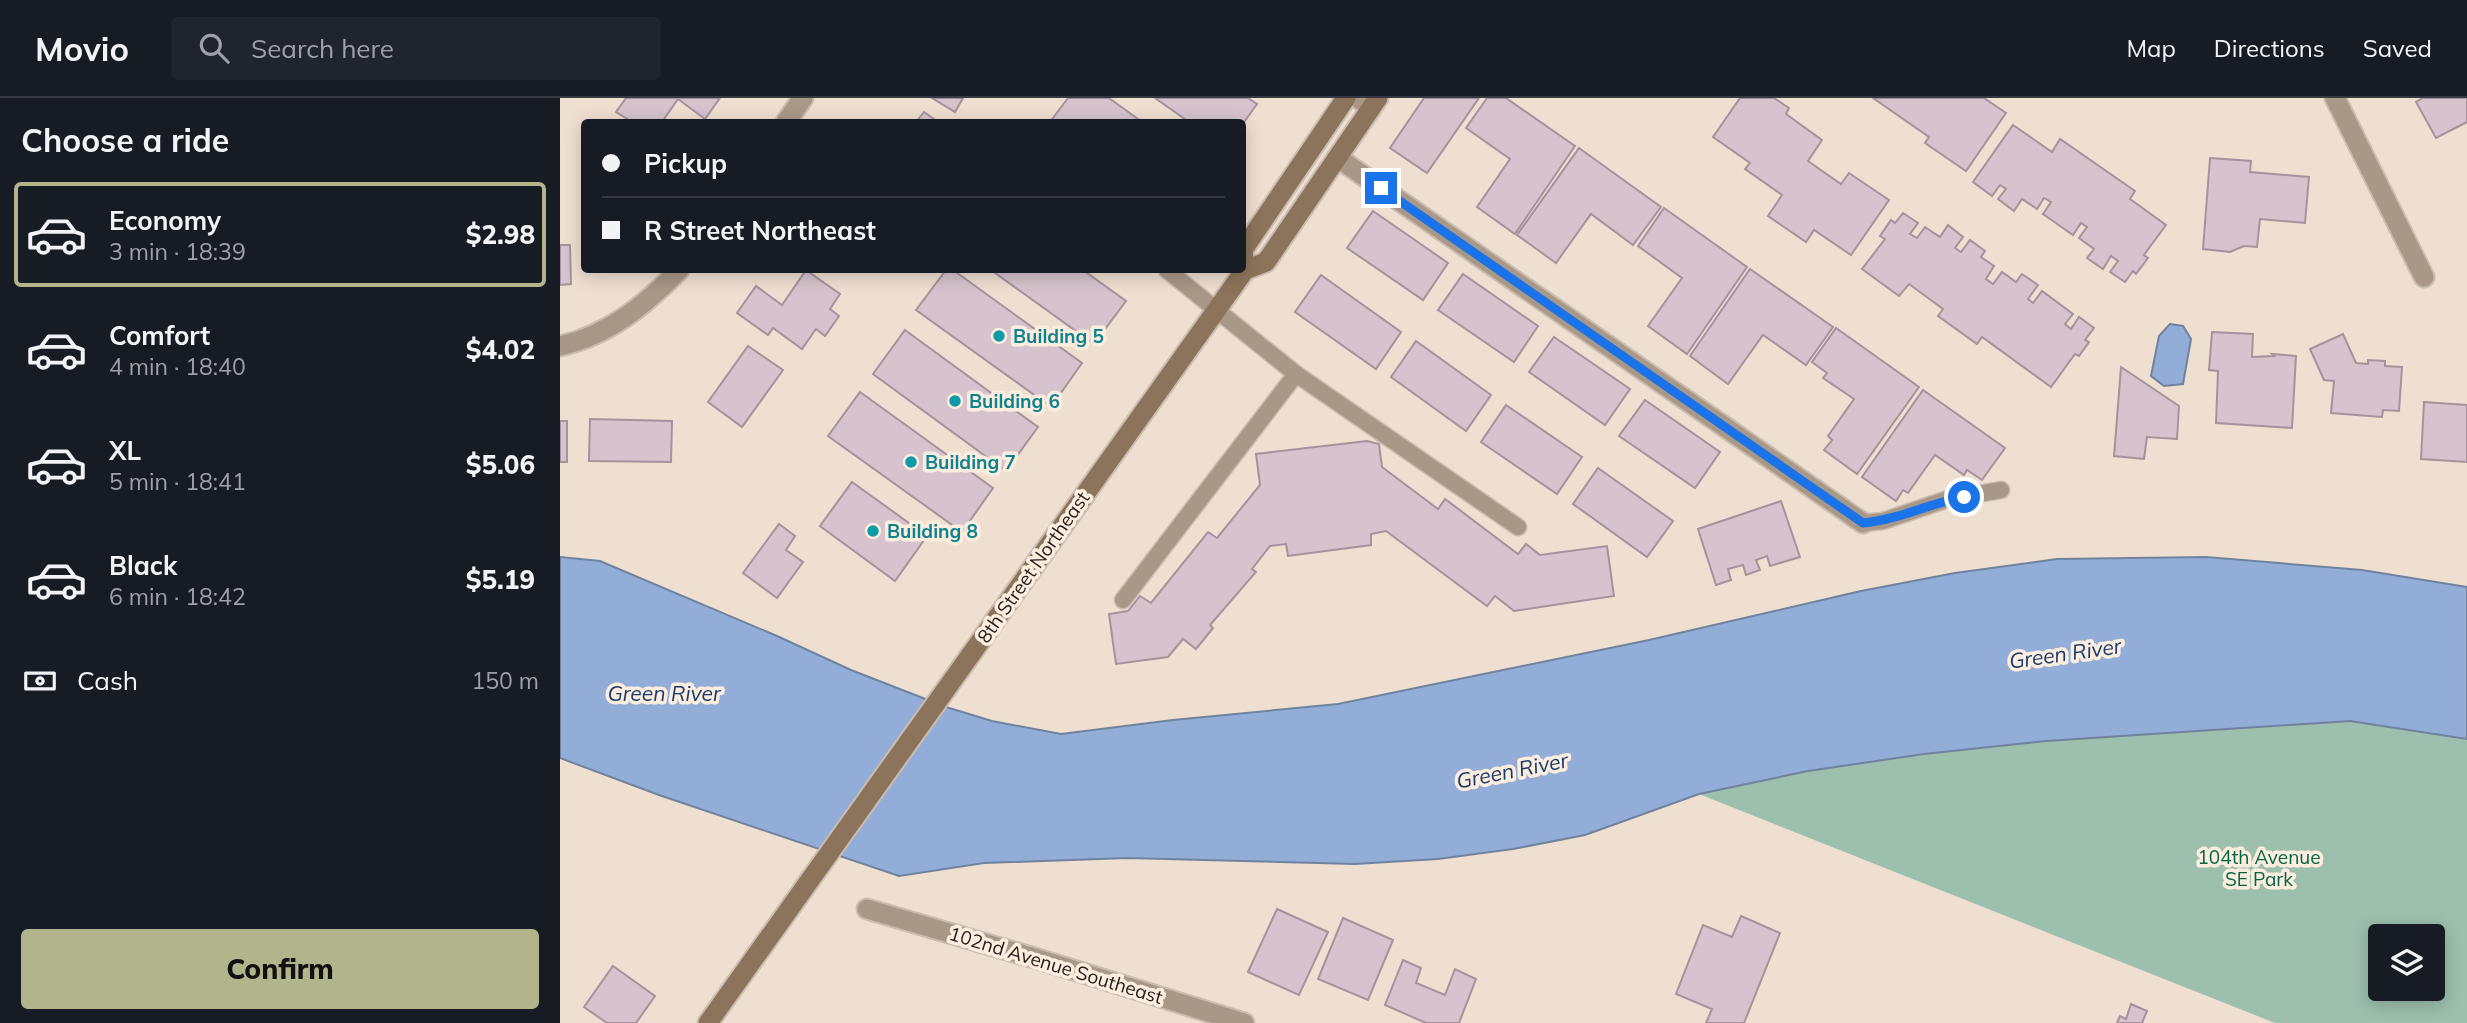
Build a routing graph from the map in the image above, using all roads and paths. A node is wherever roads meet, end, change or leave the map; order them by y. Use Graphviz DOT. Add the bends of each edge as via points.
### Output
graph roads {
  1 [pos="803,98"];
  2 [pos="1346,98"];
  3 [pos="2335,98"];
  4 [pos="1369,101"];
  5 [pos="788,119"];
  6 [pos="1338,158"];
  7 [pos="1246,246"];
  8 [pos="1246,270"];
  9 [pos="676,273"];
  10 [pos="1171,273"];
  11 [pos="1243,273"];
  12 [pos="2424,277"];
  13 [pos="1217,309"];
  14 [pos="560,346"];
  15 [pos="1296,374"];
  16 [pos="2001,490"];
  17 [pos="1863,523"];
  18 [pos="1518,527"];
  19 [pos="1124,600"];
  20 [pos="867,909"];
  21 [pos="708,1023"];
  22 [pos="1244,1023"];
  1 -- 5 [label="street"];
  2 -- 7 [label="main road, 8th Street Northeast"];
  3 -- 12 [label="street"];
  4 -- 6 [label="main road, 8th Street Northeast"];
  6 -- 8 [label="main road, 8th Street Northeast" via="1266,262"];
  6 -- 17 [label="street"];
  9 -- 14 [label="street" via="618,323"];
  10 -- 13 [label="lane"];
  11 -- 13 [label="main road, 8th Street Northeast"];
  13 -- 15 [label="lane"];
  13 -- 21 [label="main road, 8th Street Northeast"];
  15 -- 18 [label="lane"];
  15 -- 19 [label="lane"];
  16 -- 17 [label="lane"];
  20 -- 22 [label="street, 102nd Avenue Southeast"];
}
